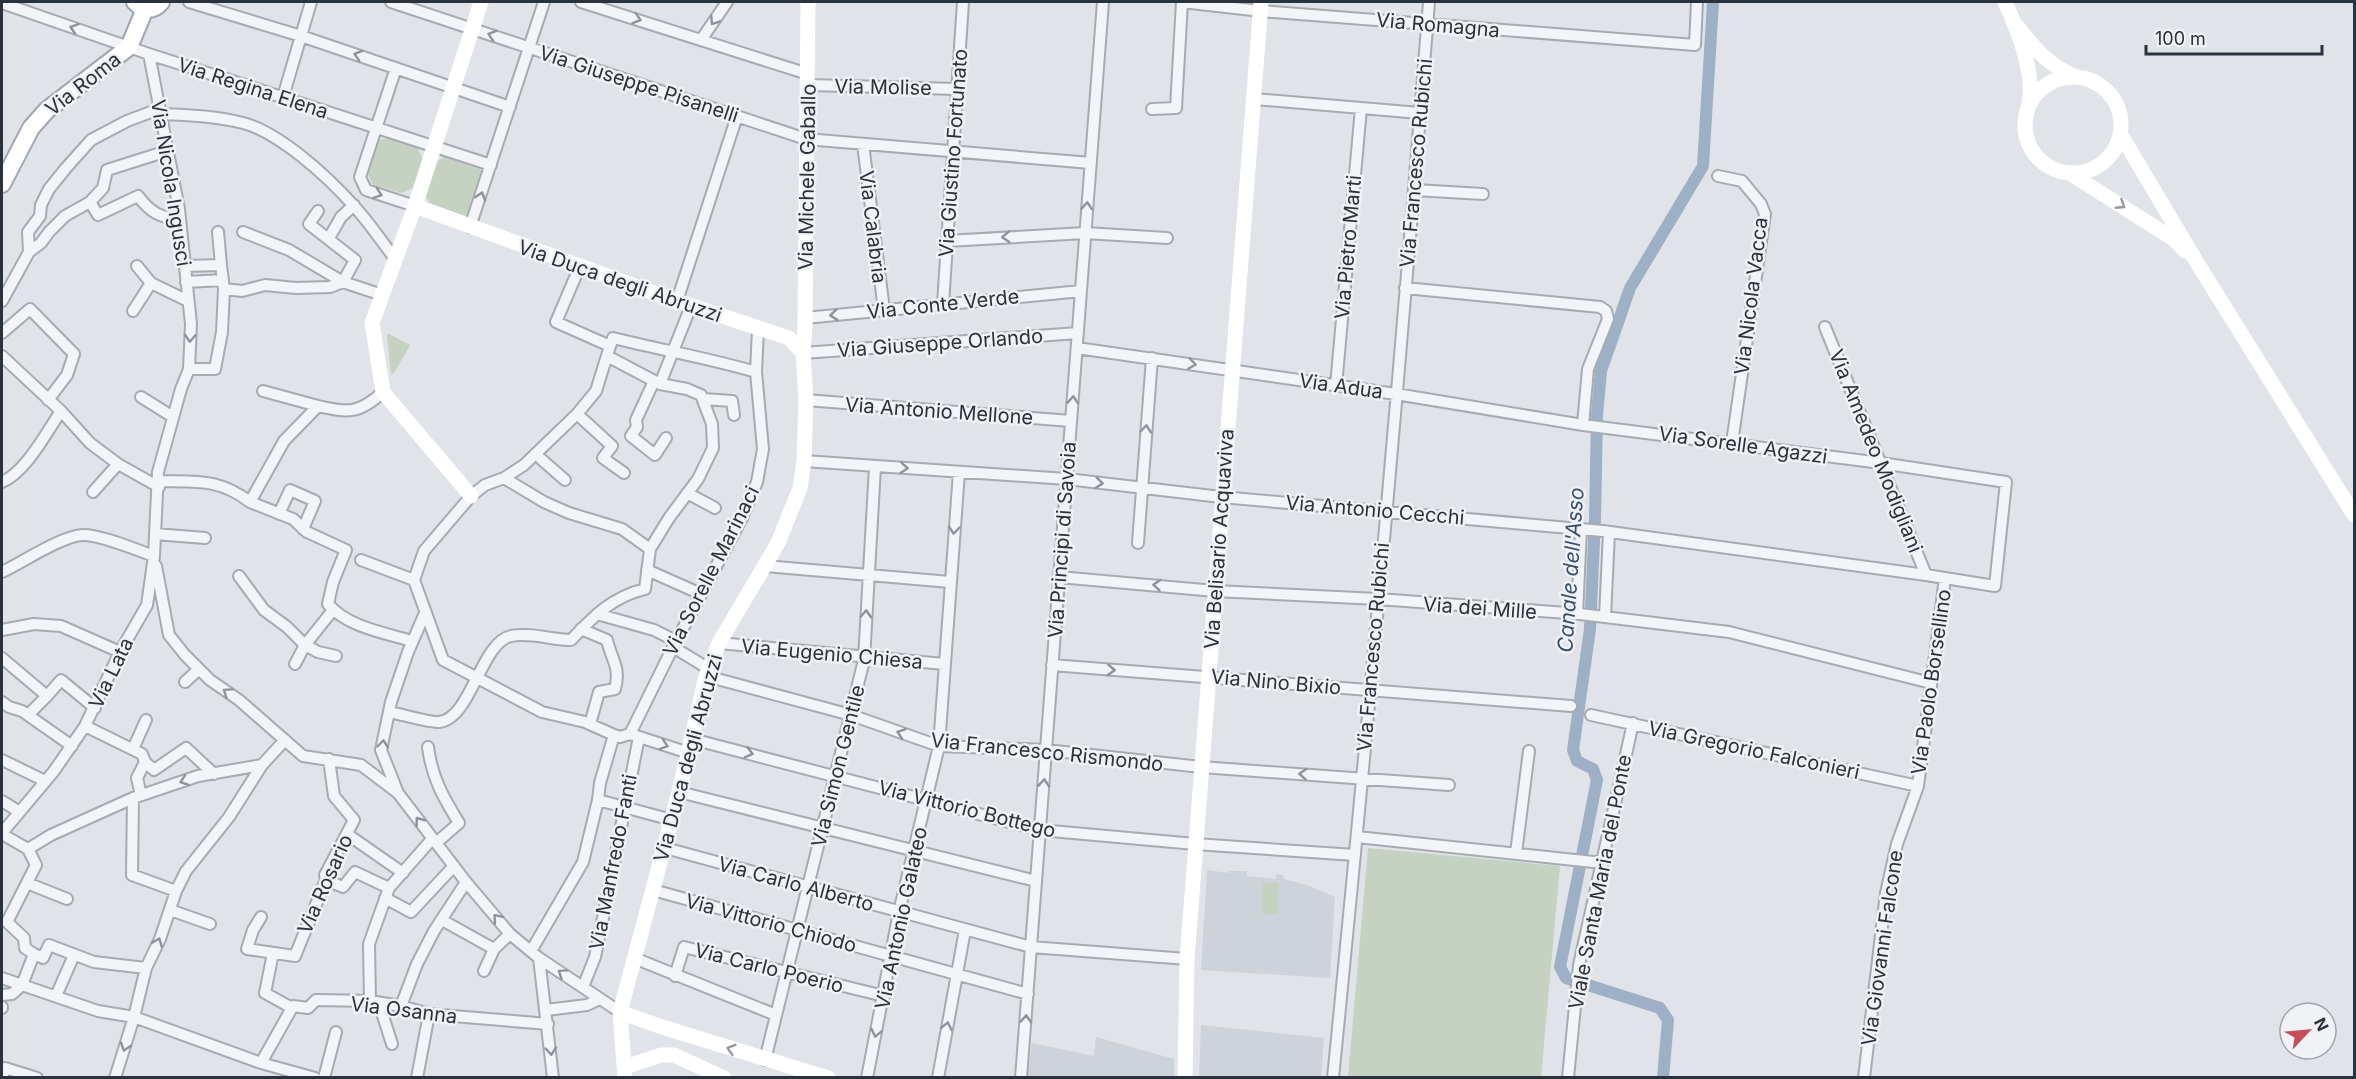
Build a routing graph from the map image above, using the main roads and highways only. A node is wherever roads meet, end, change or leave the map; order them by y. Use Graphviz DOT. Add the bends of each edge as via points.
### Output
graph roads {
  1 [pos="161,2"];
  2 [pos="140,5"];
  3 [pos="7,160"];
  4 [pos="2,184"];
  1 -- 2 [label="main road" via="154,8"];
  2 -- 3 [label="main road, Via Roma" via="129,47 47,110"];
  3 -- 4 [label="main road, Via Roma"];
}
